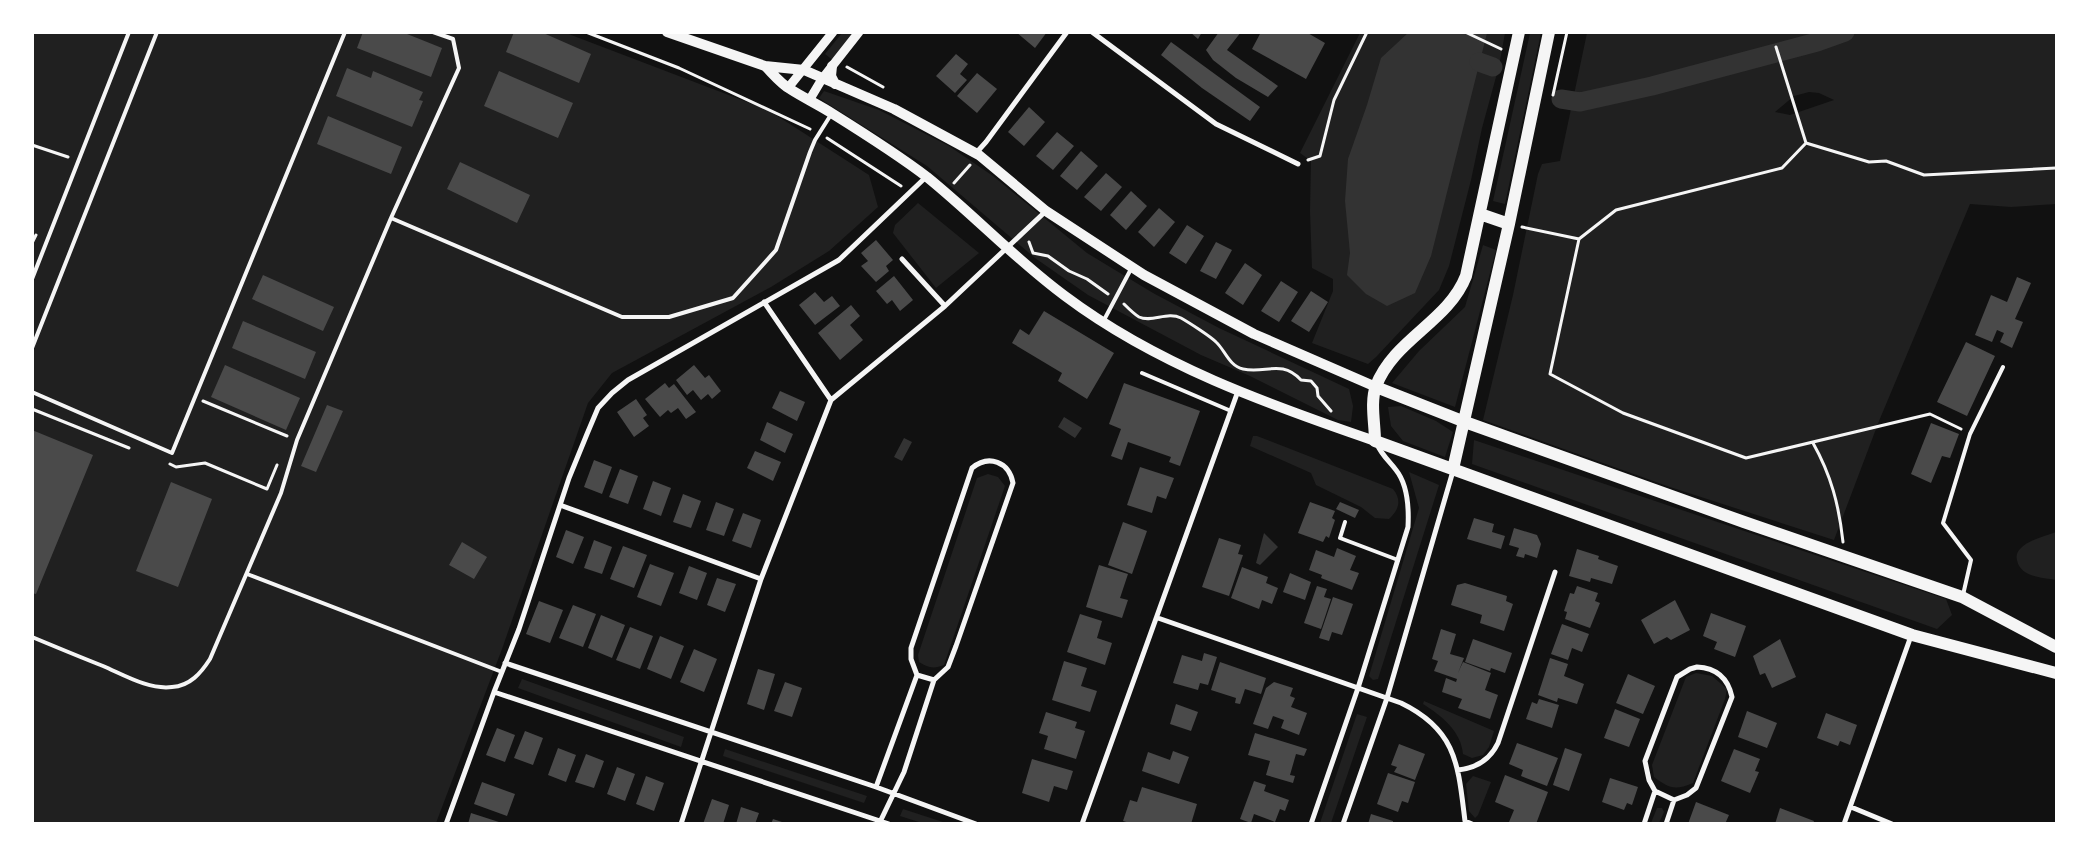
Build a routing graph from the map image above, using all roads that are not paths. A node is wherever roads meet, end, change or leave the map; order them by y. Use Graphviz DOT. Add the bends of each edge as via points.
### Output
graph roads {
  1 [pos="129,32"];
  2 [pos="157,32"];
  3 [pos="345,32"];
  4 [pos="433,32"];
  5 [pos="667,32"];
  6 [pos="833,32"];
  7 [pos="859,32"];
  8 [pos="1067,32"];
  9 [pos="1092,32"];
  10 [pos="1519,32"];
  11 [pos="1549,32"];
  12 [pos="765,66"];
  13 [pos="832,66"];
  14 [pos="804,70"];
  15 [pos="822,79"];
  16 [pos="835,84"];
  17 [pos="788,88"];
  18 [pos="810,100"];
  19 [pos="832,113"];
  20 [pos="977,154"];
  21 [pos="1298,164"];
  22 [pos="926,177"];
  23 [pos="1046,212"];
  24 [pos="1480,214"];
  25 [pos="391,218"];
  26 [pos="1509,224"];
  27 [pos="1008,247"];
  28 [pos="902,259"];
  29 [pos="1132,267"];
  30 [pos="32,279"];
  31 [pos="764,302"];
  32 [pos="945,306"];
  33 [pos="1103,322"];
  34 [pos="32,348"];
  35 [pos="2003,367"];
  36 [pos="1142,373"];
  37 [pos="1376,387"];
  38 [pos="1238,391"];
  39 [pos="32,392"];
  40 [pos="832,400"];
  41 [pos="1231,411"];
  42 [pos="1465,422"];
  43 [pos="1376,441"];
  44 [pos="1454,469"];
  45 [pos="560,505"];
  46 [pos="1345,522"];
  47 [pos="1398,560"];
  48 [pos="1555,572"];
  49 [pos="247,574"];
  50 [pos="761,579"];
  51 [pos="1962,597"];
  52 [pos="1158,618"];
  53 [pos="1912,634"];
  54 [pos="32,637"];
  55 [pos="2056,647"];
  56 [pos="505,663"];
  57 [pos="502,672"];
  58 [pos="2056,673"];
  59 [pos="917,675"];
  60 [pos="934,680"];
  61 [pos="1358,688"];
  62 [pos="494,692"];
  63 [pos="1387,698"];
  64 [pos="711,732"];
  65 [pos="701,761"];
  66 [pos="1458,770"];
  67 [pos="876,787"];
  68 [pos="1655,791"];
  69 [pos="895,794"];
  70 [pos="1674,800"];
  71 [pos="1851,807"];
  72 [pos="880,822"];
  73 [pos="1465,822"];
  74 [pos="446,824"];
  75 [pos="681,824"];
  76 [pos="889,824"];
  77 [pos="976,824"];
  78 [pos="1082,824"];
  79 [pos="1311,824"];
  80 [pos="1343,824"];
  81 [pos="1472,824"];
  82 [pos="1644,824"];
  83 [pos="1666,824"];
  84 [pos="1844,824"];
  85 [pos="1892,824"];
  1 -- 30 [label="lane"];
  2 -- 34 [label="lane"];
  3 -- 39 [label="lane" via="172,453"];
  4 -- 25 [label="lane" via="453,39 459,68"];
  5 -- 12 [label="main road"];
  6 -- 14 [label="street"];
  7 -- 13 [label="street"];
  8 -- 20 [label="street"];
  9 -- 21 [label="street" via="1216,124"];
  10 -- 24 [label="main road"];
  11 -- 26 [label="main road"];
  12 -- 14 [label="main road"];
  12 -- 17 [label="main road"];
  13 -- 15 [label="street"];
  13 -- 16 [label="main road" via="831,76"];
  14 -- 15 [label="main road"];
  14 -- 17 [label="street"];
  15 -- 16 [label="main road"];
  15 -- 18 [label="street"];
  16 -- 20 [label="main road" via="894,109"];
  17 -- 18 [label="main road"];
  18 -- 19 [label="main road"];
  19 -- 22 [label="main road"];
  19 -- 25 [label="lane" via="810,152 776,250 733,298 669,317 622,316"];
  20 -- 23 [label="main road"];
  22 -- 27 [label="main road"];
  22 -- 31 [label="street" via="839,260"];
  23 -- 27 [label="street"];
  23 -- 29 [label="main road"];
  24 -- 26 [label="main road"];
  24 -- 37 [label="main road" via="1466,276 1456,297 1398,353"];
  25 -- 49 [label="lane" via="297,440 281,492"];
  26 -- 42 [label="main road"];
  27 -- 32 [label="street"];
  27 -- 33 [label="main road" via="1064,295"];
  28 -- 32 [label="street"];
  29 -- 33 [label="lane"];
  29 -- 37 [label="main road" via="1254,334"];
  31 -- 40 [label="street"];
  31 -- 45 [label="street" via="628,380 612,393 598,408"];
  32 -- 40 [label="street"];
  33 -- 38 [label="main road" via="1156,354"];
  35 -- 51 [label="lane" via="1970,434 1943,523 1971,560"];
  36 -- 41 [label="lane"];
  37 -- 42 [label="main road"];
  37 -- 43 [label="main road"];
  38 -- 41 [label="street"];
  38 -- 43 [label="main road"];
  40 -- 50 [label="street"];
  41 -- 52 [label="street"];
  42 -- 44 [label="main road"];
  42 -- 51 [label="main road"];
  43 -- 44 [label="main road"];
  43 -- 47 [label="street" via="1401,479 1408,503 1408,527"];
  44 -- 53 [label="main road"];
  44 -- 63 [label="street"];
  45 -- 50 [label="street"];
  45 -- 56 [label="street"];
  46 -- 47 [label="lane" via="1340,538"];
  47 -- 61 [label="street"];
  48 -- 66 [label="street" via="1498,743 1482,763"];
  49 -- 54 [label="lane" via="210,659 201,673 186,684 172,688 148,684"];
  49 -- 57 [label="lane"];
  50 -- 64 [label="street"];
  51 -- 55 [label="main road"];
  52 -- 61 [label="street"];
  52 -- 78 [label="street"];
  53 -- 58 [label="main road"];
  53 -- 71 [label="street"];
  56 -- 57 [label="street"];
  56 -- 64 [label="street"];
  57 -- 62 [label="street"];
  59 -- 60 [label="street"];
  59 -- 60 [label="street" via="911,648 972,468 984,461 998,462 1008,470 1013,483 948,667"];
  59 -- 67 [label="street"];
  60 -- 69 [label="street"];
  61 -- 63 [label="street"];
  61 -- 79 [label="street"];
  62 -- 65 [label="street"];
  62 -- 74 [label="street"];
  63 -- 66 [label="street" via="1414,709 1436,727 1446,740"];
  63 -- 80 [label="street"];
  64 -- 65 [label="street"];
  64 -- 67 [label="street"];
  65 -- 72 [label="street"];
  65 -- 75 [label="street"];
  66 -- 73 [label="street"];
  67 -- 69 [label="street"];
  68 -- 70 [label="street"];
  68 -- 70 [label="street" via="1645,761 1677,676 1690,668 1712,669 1726,680 1732,697 1696,788"];
  68 -- 82 [label="street"];
  69 -- 72 [label="street"];
  69 -- 77 [label="street"];
  70 -- 83 [label="street"];
  71 -- 84 [label="street"];
  71 -- 85 [label="street"];
  72 -- 76 [label="street"];
  73 -- 81 [label="street"];
}
